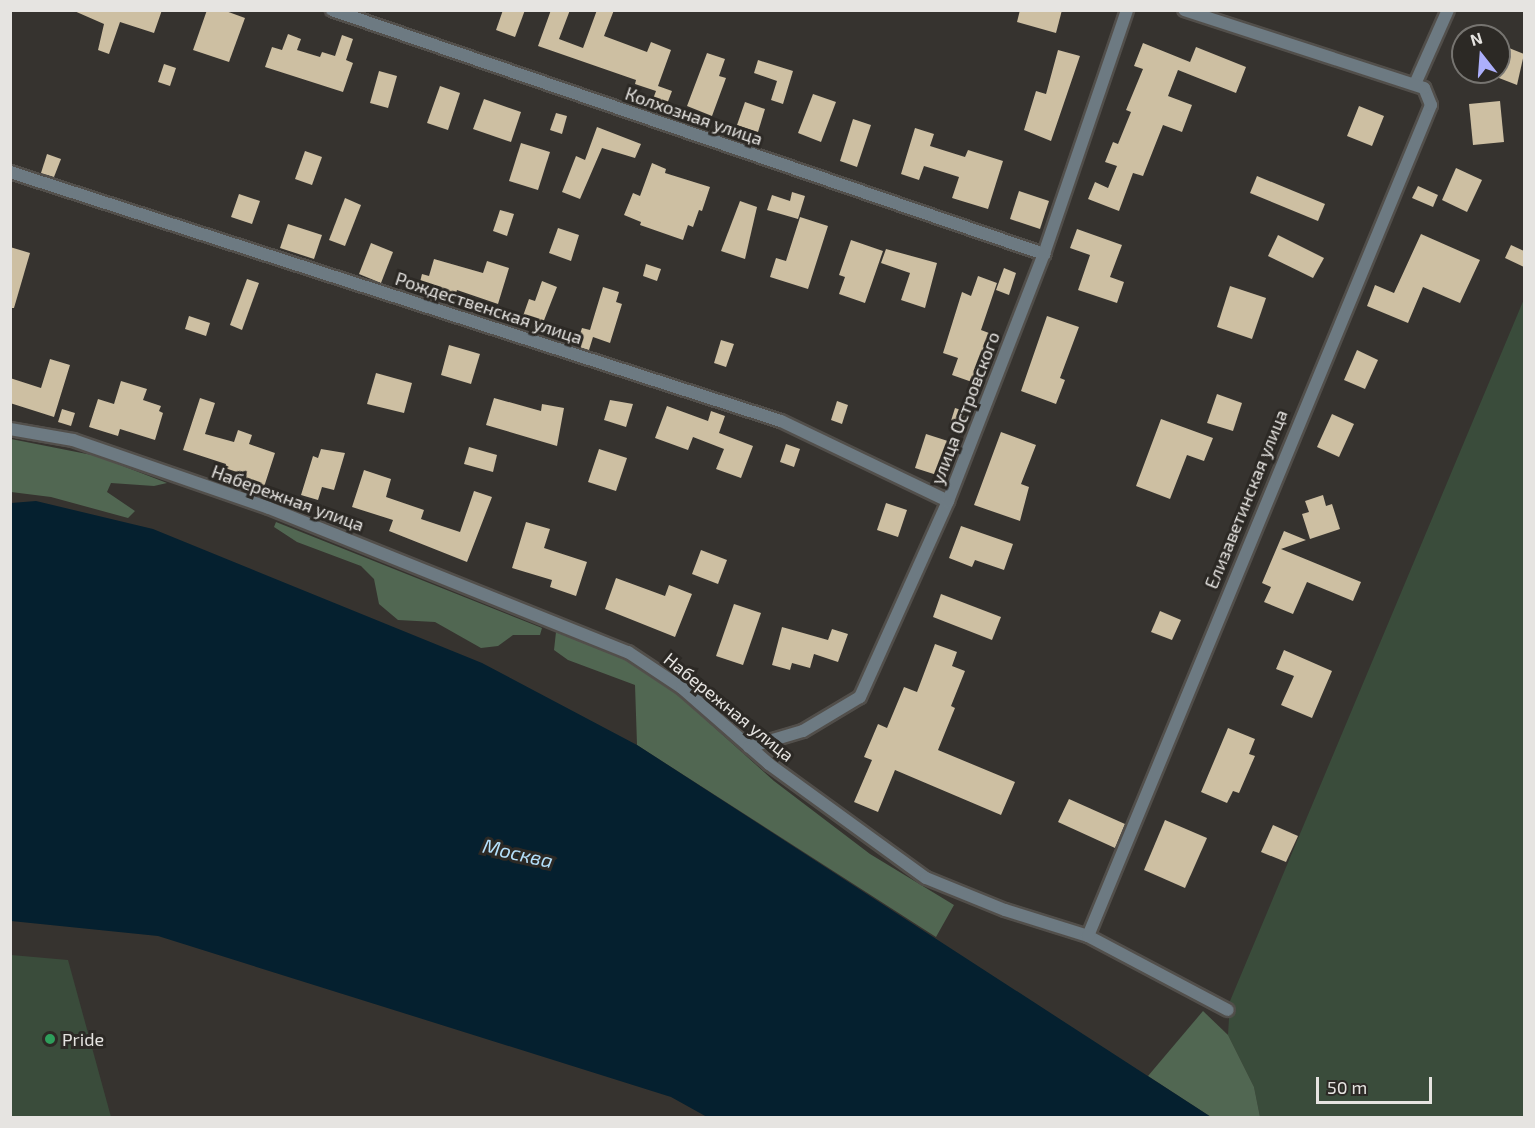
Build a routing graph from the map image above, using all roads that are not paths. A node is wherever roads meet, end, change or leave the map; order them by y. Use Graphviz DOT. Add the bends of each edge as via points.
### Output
graph roads {
  1 [pos="332,10"];
  2 [pos="1127,10"];
  3 [pos="1184,10"];
  4 [pos="1448,10"];
  5 [pos="1415,84"];
  6 [pos="10,172"];
  7 [pos="1044,254"];
  8 [pos="10,429"];
  9 [pos="948,501"];
  10 [pos="749,747"];
  11 [pos="1088,936"];
  12 [pos="1227,1010"];
  1 -- 7 [label="street, Колхозная улица"];
  2 -- 7 [label="street, улица Островского"];
  3 -- 5 [label="street"];
  4 -- 5 [label="street"];
  5 -- 11 [label="street, Елизаветинская улица" via="1429,94 1430,114 1322,361"];
  6 -- 9 [label="street, Рождественская улица" via="782,421"];
  7 -- 9 [label="street, улица Островского"];
  8 -- 10 [label="street, Набережная улица" via="73,440 269,508 578,630 653,666"];
  9 -- 10 [label="street, улица Островского" via="860,697 803,730"];
  10 -- 11 [label="street, Набережная улица" via="926,878 1005,910"];
  11 -- 12 [label="street, Набережная улица"];
}
